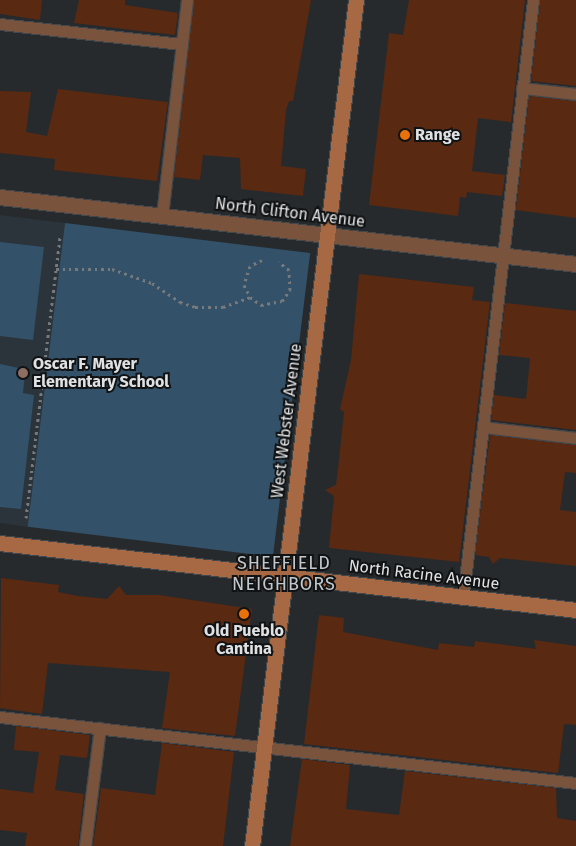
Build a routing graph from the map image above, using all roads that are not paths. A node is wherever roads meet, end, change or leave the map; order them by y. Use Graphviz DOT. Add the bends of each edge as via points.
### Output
graph roads {
  1 [pos="186,0"];
  2 [pos="356,0"];
  3 [pos="533,0"];
  4 [pos="0,24"];
  5 [pos="182,44"];
  6 [pos="522,88"];
  7 [pos="576,94"];
  8 [pos="0,197"];
  9 [pos="162,216"];
  10 [pos="327,235"];
  11 [pos="503,255"];
  12 [pos="576,264"];
  13 [pos="483,427"];
  14 [pos="576,438"];
  15 [pos="0,544"];
  16 [pos="286,576"];
  17 [pos="463,597"];
  18 [pos="576,610"];
  19 [pos="0,716"];
  20 [pos="100,728"];
  21 [pos="264,747"];
  22 [pos="576,783"];
  23 [pos="85,846"];
  24 [pos="252,846"];
  1 -- 5 [label="lane"];
  2 -- 10 [label="street, West Webster Avenue"];
  3 -- 6 [label="lane"];
  4 -- 5 [label="lane"];
  5 -- 9 [label="lane"];
  6 -- 7 [label="lane"];
  6 -- 11 [label="lane"];
  8 -- 9 [label="street, North Clifton Avenue"];
  9 -- 10 [label="street, North Clifton Avenue"];
  10 -- 11 [label="street, North Clifton Avenue"];
  10 -- 16 [label="street, West Webster Avenue"];
  11 -- 12 [label="street, North Clifton Avenue"];
  11 -- 13 [label="lane"];
  13 -- 14 [label="lane"];
  13 -- 17 [label="lane"];
  15 -- 16 [label="street, North Racine Avenue"];
  16 -- 17 [label="street, North Racine Avenue"];
  16 -- 21 [label="street, West Webster Avenue"];
  17 -- 18 [label="street, North Racine Avenue"];
  19 -- 20 [label="lane"];
  20 -- 21 [label="lane"];
  20 -- 23 [label="lane"];
  21 -- 22 [label="lane"];
  21 -- 24 [label="street, West Webster Avenue"];
}
